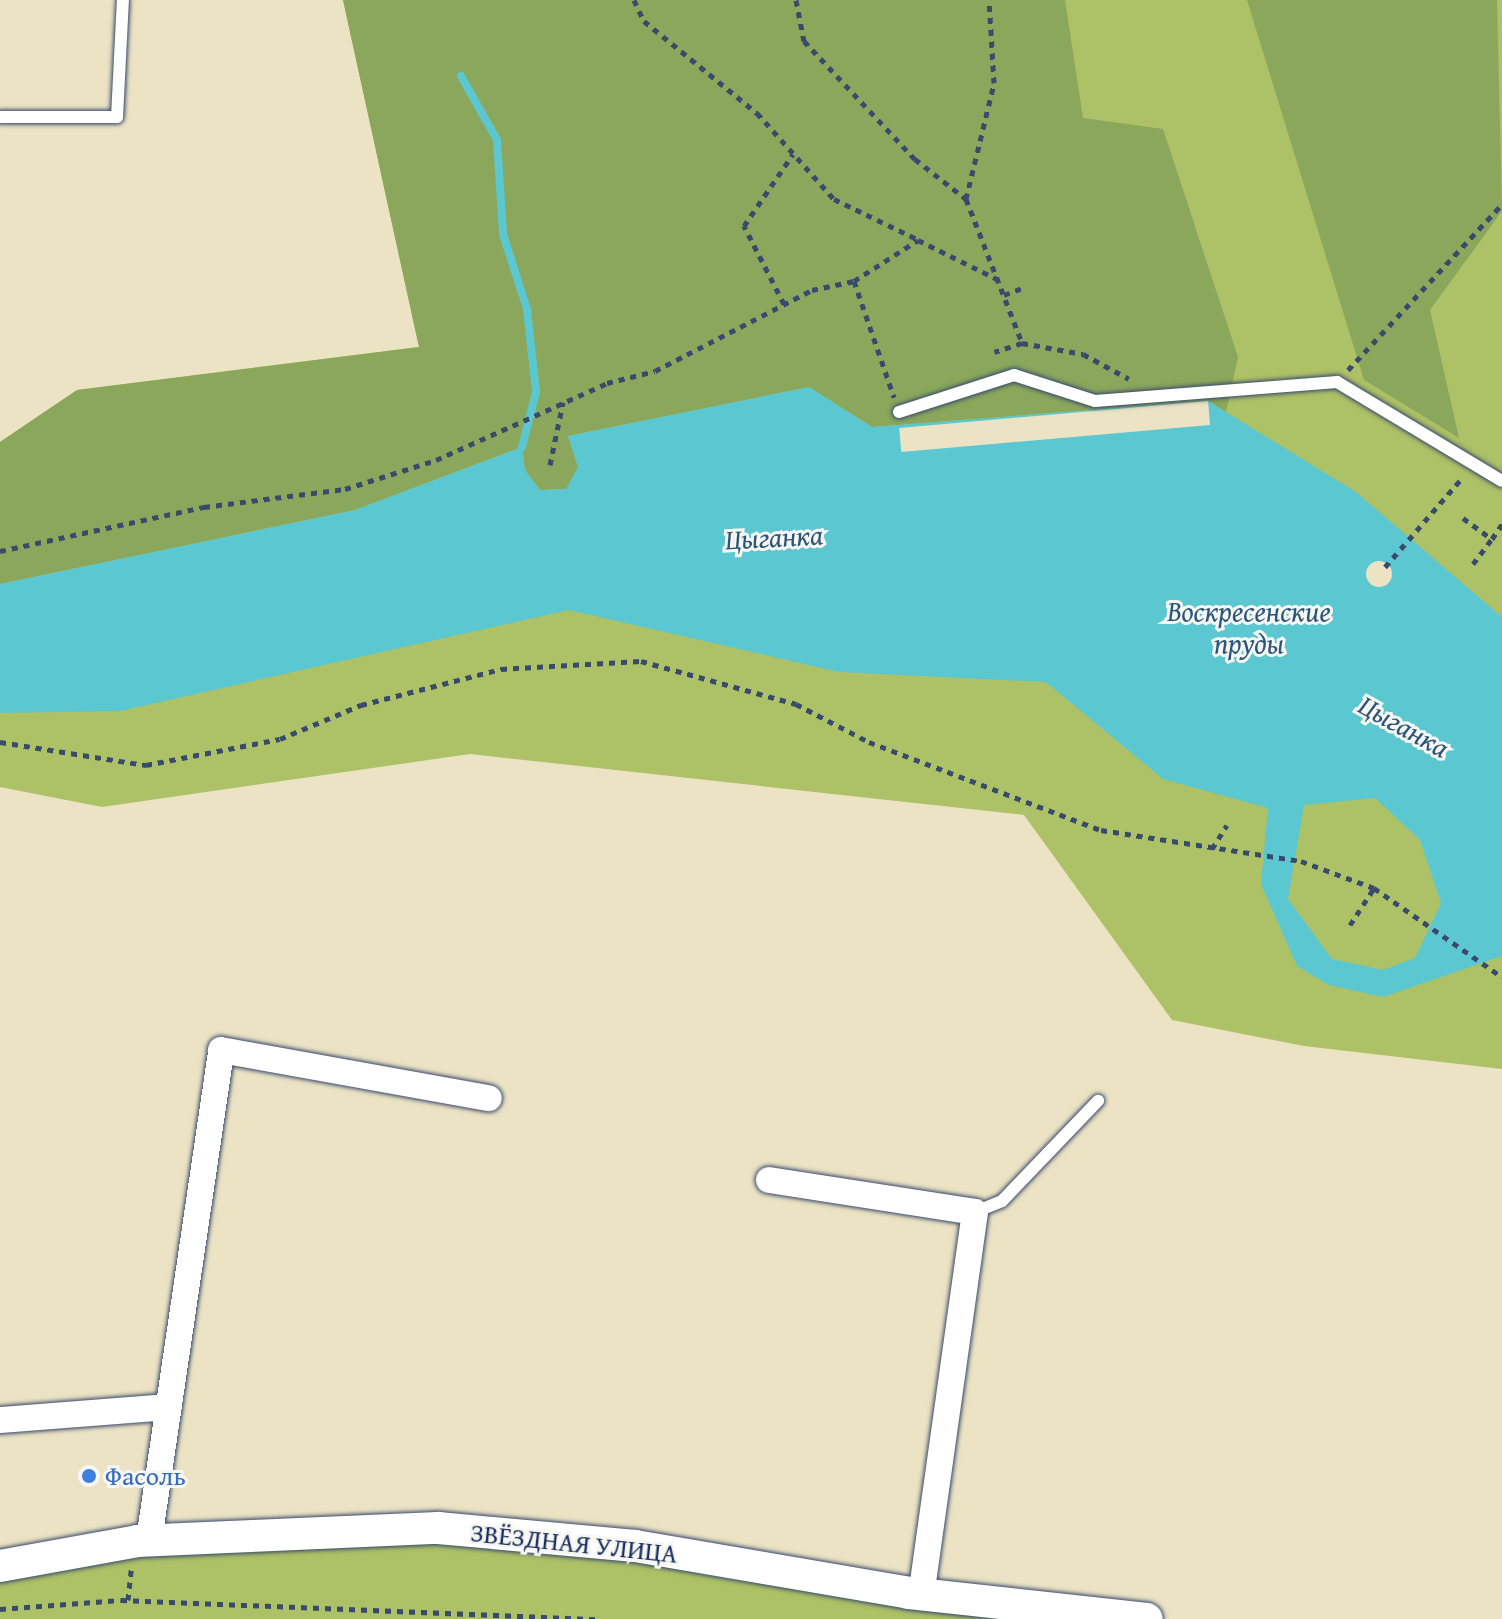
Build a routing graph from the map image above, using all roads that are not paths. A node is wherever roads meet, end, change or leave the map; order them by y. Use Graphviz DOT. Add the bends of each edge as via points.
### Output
graph roads {
  1 [pos="123,0"];
  2 [pos="0,117"];
  3 [pos="899,412"];
  4 [pos="1502,481"];
  5 [pos="489,1098"];
  6 [pos="1098,1101"];
  7 [pos="769,1180"];
  8 [pos="975,1212"];
  9 [pos="168,1407"];
  10 [pos="0,1420"];
  11 [pos="140,1547"];
  12 [pos="0,1566"];
  13 [pos="921,1594"];
  14 [pos="1130,1618"];
  1 -- 2 [label="lane" via="117,117"];
  3 -- 4 [label="lane" via="1014,375 1095,401 1337,382"];
  5 -- 9 [label="street" via="221,1050"];
  6 -- 8 [label="lane" via="1002,1201"];
  7 -- 8 [label="street"];
  8 -- 13 [label="street"];
  9 -- 10 [label="street"];
  9 -- 11 [label="street"];
  11 -- 12 [label="street, ЗВЁЗДНАЯ УЛИЦА"];
  11 -- 13 [label="street, ЗВЁЗДНАЯ УЛИЦА" via="438,1528 635,1546"];
  13 -- 14 [label="street, ЗВЁЗДНАЯ УЛИЦА"];
}
